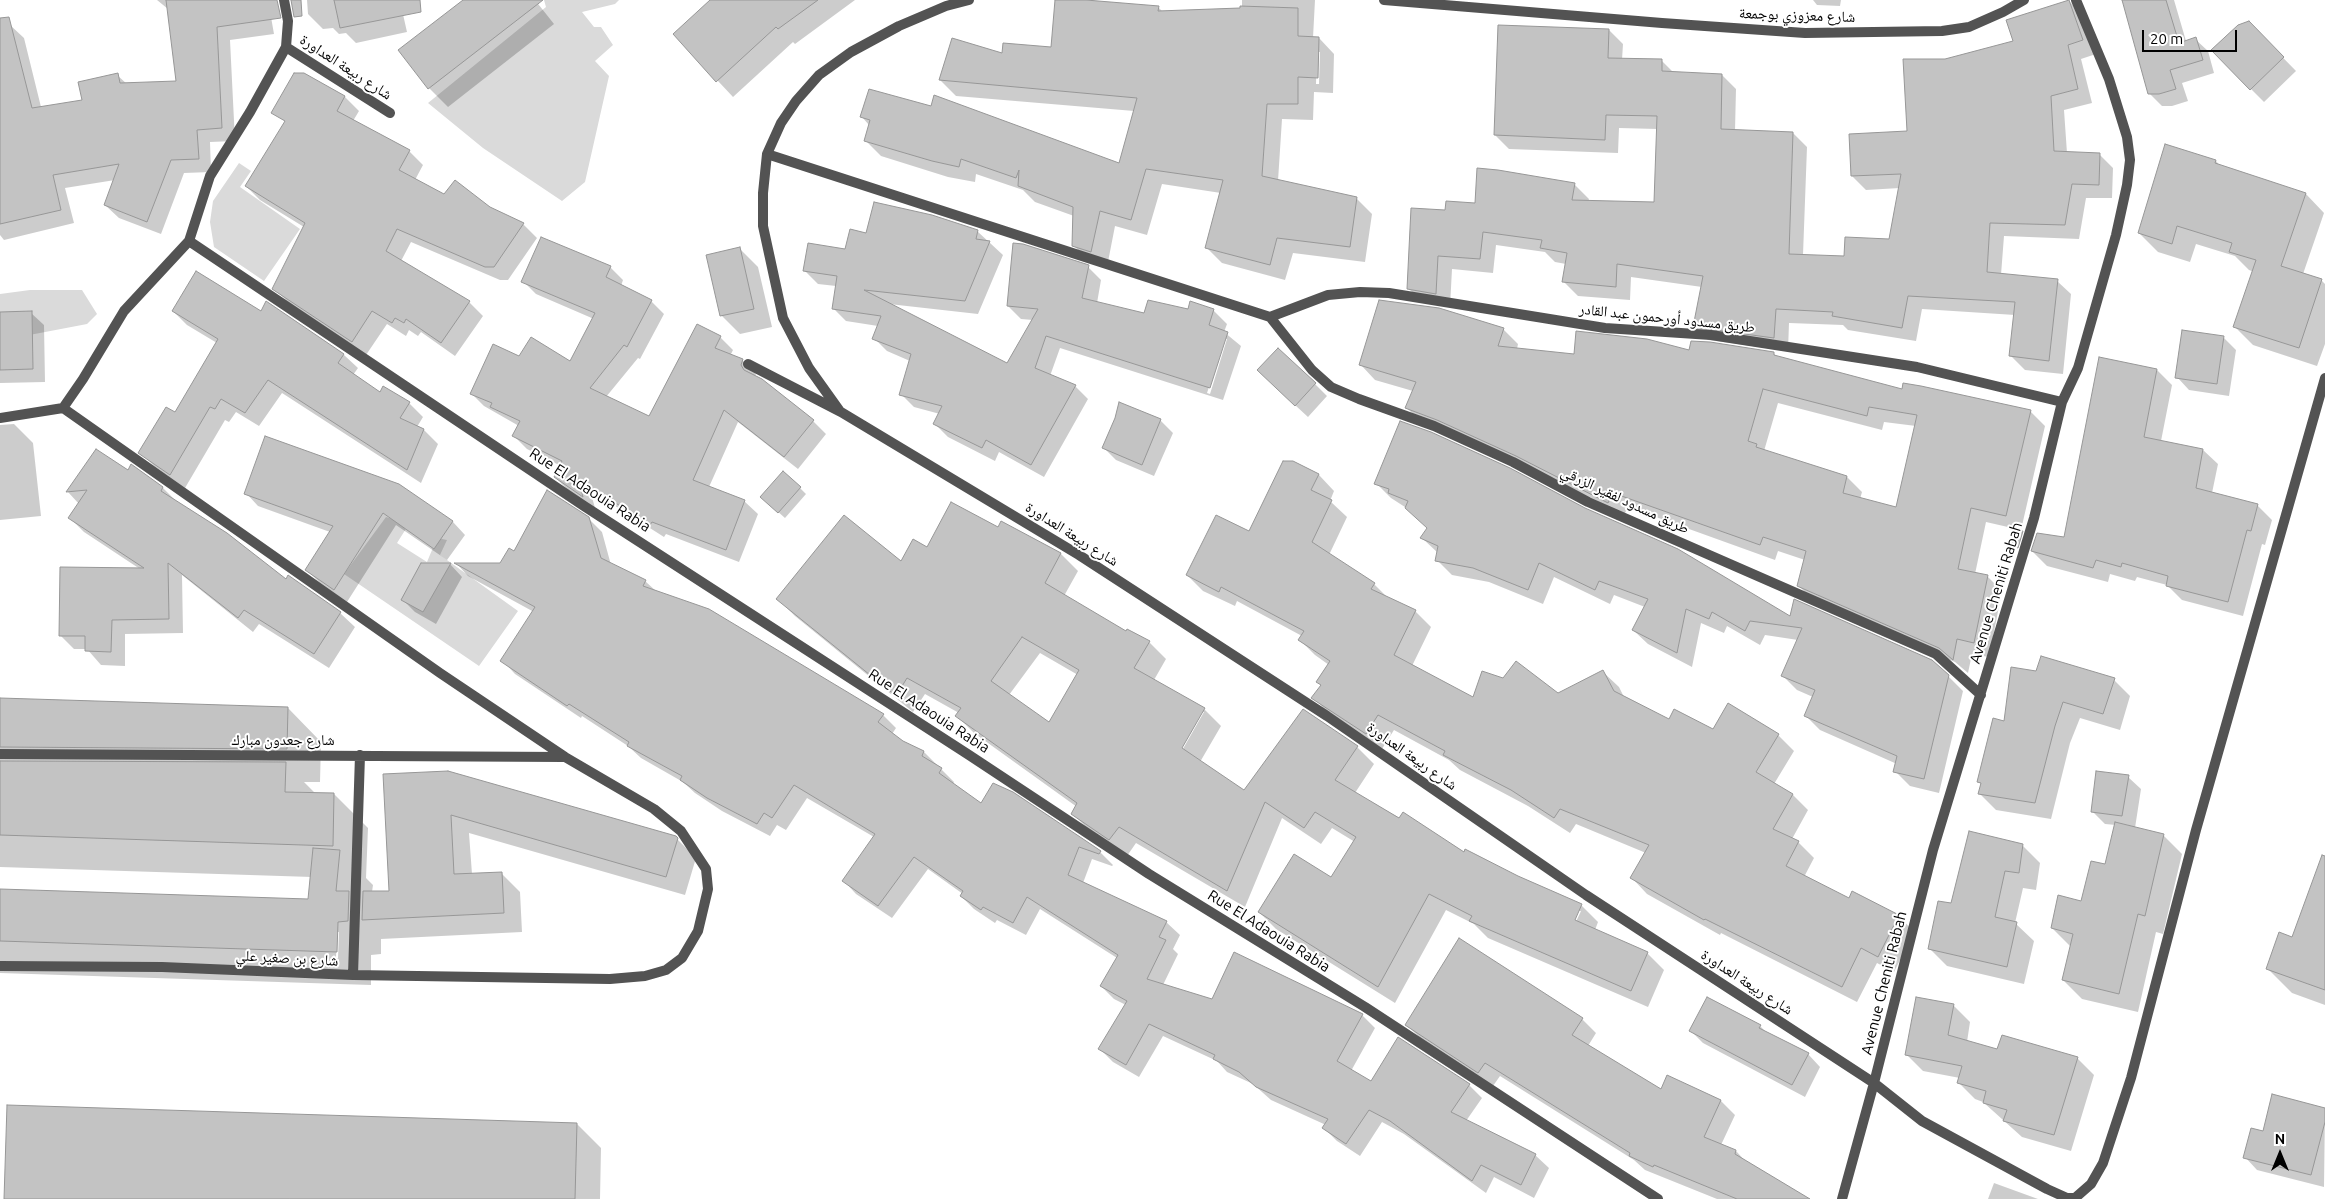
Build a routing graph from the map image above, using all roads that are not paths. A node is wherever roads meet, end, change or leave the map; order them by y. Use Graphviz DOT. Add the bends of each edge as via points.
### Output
graph roads {
  1 [pos="284,0"];
  2 [pos="969,0"];
  3 [pos="1384,0"];
  4 [pos="2024,0"];
  5 [pos="2076,0"];
  6 [pos="286,47"];
  7 [pos="390,113"];
  8 [pos="767,154"];
  9 [pos="188,241"];
  10 [pos="1270,316"];
  11 [pos="748,364"];
  12 [pos="2325,378"];
  13 [pos="2062,402"];
  14 [pos="63,408"];
  15 [pos="2320,411"];
  16 [pos="841,412"];
  17 [pos="0,418"];
  18 [pos="1981,695"];
  19 [pos="0,754"];
  20 [pos="360,756"];
  21 [pos="565,757"];
  22 [pos="0,966"];
  23 [pos="353,976"];
  24 [pos="1874,1083"];
  25 [pos="1658,1199"];
  26 [pos="1842,1199"];
  1 -- 6 [label="street" via="288,21"];
  2 -- 8 [label="street" via="899,26 819,74 781,123"];
  3 -- 4 [label="street, شارع معزوزي بوجمعة" via="1805,33 1942,31 1969,27"];
  5 -- 13 [label="street, Avenue Cheniti Rabah" via="2109,79 2127,137 2130,160 2116,235 2078,368"];
  6 -- 7 [label="street, شارع ربيعة العداورة"];
  6 -- 9 [label="street" via="210,176"];
  8 -- 10 [label="street"];
  8 -- 16 [label="street" via="763,226 783,318 809,368"];
  9 -- 14 [label="street" via="124,311"];
  9 -- 25 [label="street, Rue El Adaouia Rabia" via="584,506 1149,874 1365,1007"];
  10 -- 13 [label="street, طريق مسدود أورحمون عبد القادر" via="1328,295 1390,294 1605,328 1711,335 1917,367"];
  10 -- 18 [label="street, طريق مسدود لفقير الزرقي" via="1312,370 1331,387 1434,426 1513,462 1588,502 1936,654"];
  11 -- 16 [label="street, شارع ربيعة العداورة"];
  12 -- 15 [label="street"];
  13 -- 18 [label="street, Avenue Cheniti Rabah" via="2034,518"];
  14 -- 17 [label="street"];
  14 -- 21 [label="street"];
  15 -- 24 [label="street, شارع ربيعة العداورة" via="2196,830 2131,1078 2102,1164 2091,1184 2075,1198 2047,1189 1922,1121"];
  16 -- 24 [label="street, شارع ربيعة العداورة" via="1079,555 1319,710 1586,895"];
  18 -- 24 [label="street, Avenue Cheniti Rabah" via="1933,850"];
  19 -- 20 [label="street, شارع جعدون مبارك"];
  20 -- 21 [label="street, شارع جعدون مبارك"];
  20 -- 23 [label="street, شارع بن صغير علي"];
  21 -- 23 [label="street" via="654,809 681,831 706,869 708,889 698,932 682,958 666,970 645,976 610,979"];
  22 -- 23 [label="street, شارع بن صغير علي" via="162,967"];
  24 -- 26 [label="street, Avenue Cheniti Rabah"];
}
